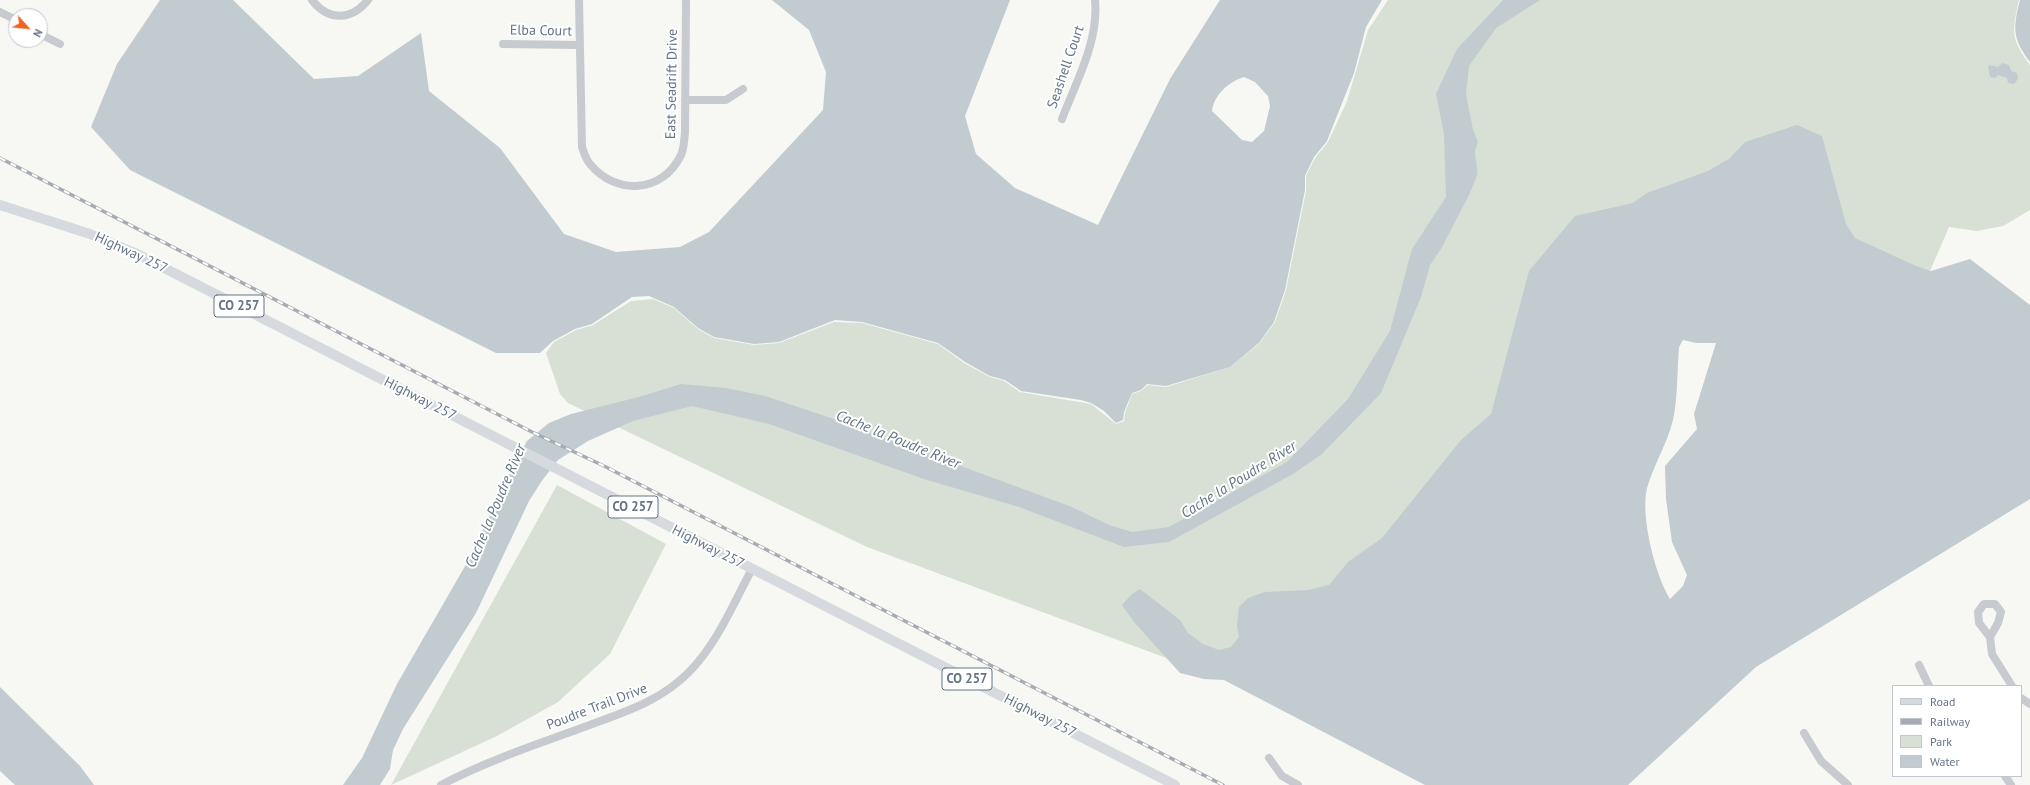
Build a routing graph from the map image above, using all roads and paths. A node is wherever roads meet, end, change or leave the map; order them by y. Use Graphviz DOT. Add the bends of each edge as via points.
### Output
graph roads {
  1 [pos="312,0"];
  2 [pos="368,0"];
  3 [pos="579,0"];
  4 [pos="686,0"];
  5 [pos="1095,0"];
  6 [pos="48,38"];
  7 [pos="60,44"];
  8 [pos="502,44"];
  9 [pos="579,45"];
  10 [pos="743,89"];
  11 [pos="685,100"];
  12 [pos="1062,119"];
  13 [pos="0,205"];
  14 [pos="752,569"];
  15 [pos="1990,637"];
  16 [pos="1919,665"];
  17 [pos="1928,685"];
  18 [pos="2011,685"];
  19 [pos="1804,733"];
  20 [pos="1269,758"];
  21 [pos="441,785"];
  22 [pos="1175,785"];
  23 [pos="1298,785"];
  24 [pos="1848,785"];
  1 -- 2 [label="street" via="316,6 330,14 345,17 360,10"];
  3 -- 9 [label="street, East Seadrift Drive"];
  4 -- 11 [label="street, East Seadrift Drive"];
  5 -- 12 [label="street, Seashell Court" via="1096,14 1091,43"];
  6 -- 7 [label="street"];
  8 -- 9 [label="street, Elba Court"];
  9 -- 11 [label="street, East Seadrift Drive" via="582,147 589,164 606,179 622,186 639,187 673,170 682,153"];
  10 -- 11 [label="street" via="726,100"];
  13 -- 14 [label="main road, Highway 257 / CO 257" via="90,234 135,253"];
  14 -- 21 [label="street, Poudre Trail Drive" via="706,651 688,673 666,692 639,706 479,767"];
  14 -- 22 [label="main road, Highway 257 / CO 257"];
  15 -- 18 [label="street" via="1992,654"];
  16 -- 17 [label="street"];
  19 -- 24 [label="street" via="1821,761"];
  20 -- 23 [label="street" via="1282,776"];
}
